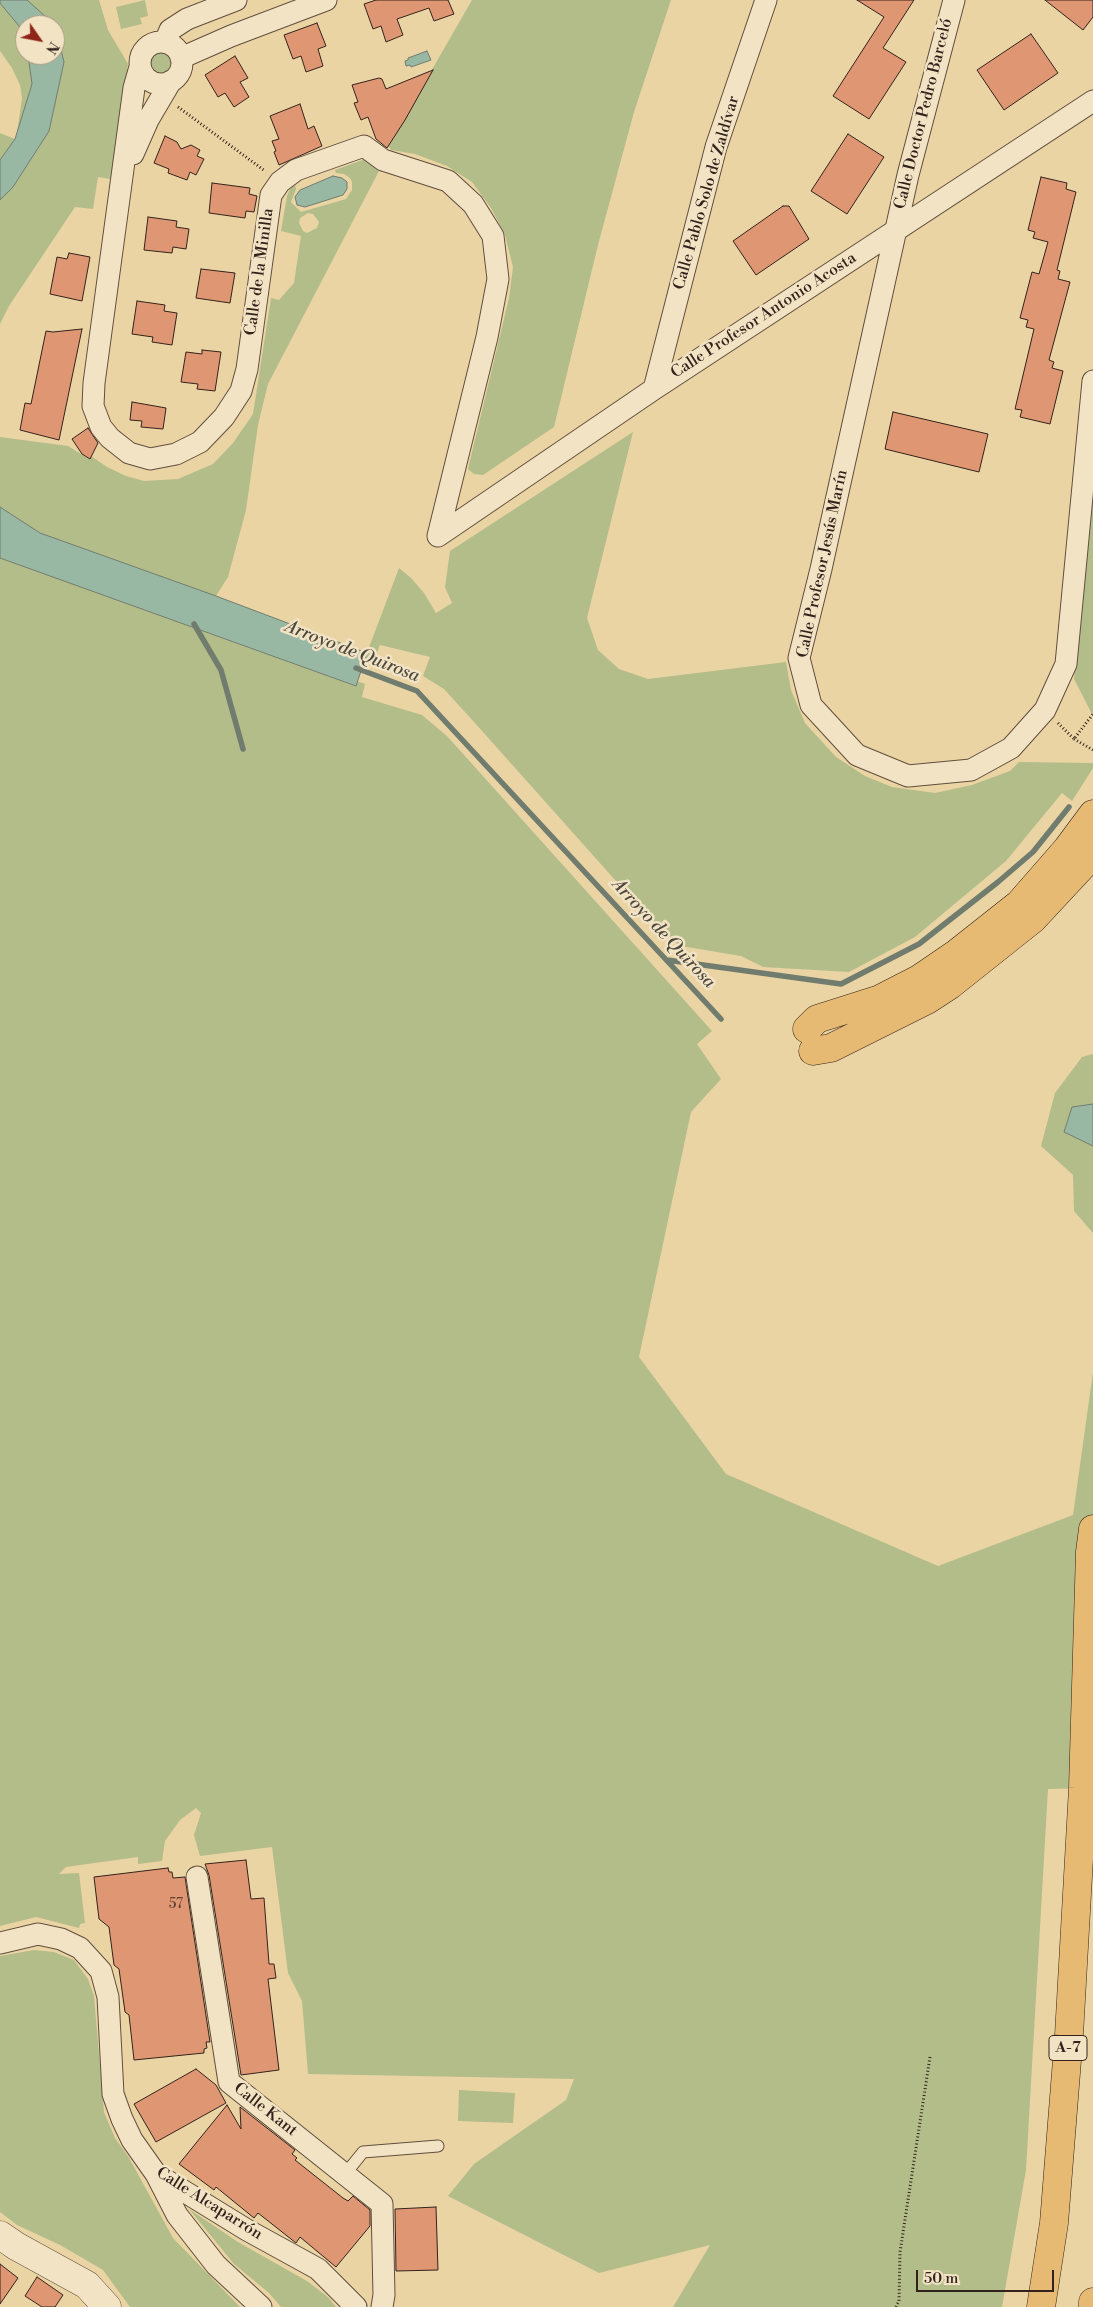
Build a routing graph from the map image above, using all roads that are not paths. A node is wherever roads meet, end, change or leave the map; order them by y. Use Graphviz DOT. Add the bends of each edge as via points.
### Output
graph roads {
  1 [pos="236,0"];
  2 [pos="326,0"];
  3 [pos="766,0"];
  4 [pos="954,0"];
  5 [pos="165,42"];
  6 [pos="182,58"];
  7 [pos="140,67"];
  8 [pos="171,91"];
  9 [pos="1093,101"];
  10 [pos="121,193"];
  11 [pos="897,228"];
  12 [pos="1093,381"];
  13 [pos="654,389"];
  14 [pos="438,536"];
  15 [pos="1093,814"];
  16 [pos="1093,852"];
  17 [pos="1093,1529"];
  18 [pos="197,1877"];
  19 [pos="0,1943"];
  20 [pos="438,2146"];
  21 [pos="346,2173"];
  22 [pos="156,2174"];
  23 [pos="0,2235"];
  24 [pos="1093,2302"];
  25 [pos="107,2307"];
  26 [pos="261,2307"];
  27 [pos="356,2307"];
  28 [pos="382,2307"];
  29 [pos="1041,2307"];
  30 [pos="1093,2307"];
  1 -- 5 [label="street" via="187,19 170,30"];
  2 -- 6 [label="street"];
  3 -- 13 [label="street, Calle Pablo Solo de Zaldívar" via="716,146"];
  4 -- 11 [label="street, Calle Doctor Pedro Barceló"];
  5 -- 6 [label="street" via="176,47"];
  5 -- 7 [label="street" via="158,41 145,48 141,53"];
  6 -- 8 [label="street"];
  7 -- 8 [label="street" via="146,79"];
  7 -- 10 [label="street, Calle de la Minilla" via="134,88"];
  8 -- 10 [label="street, Calle de la Minilla" via="136,144"];
  9 -- 11 [label="street, Calle Profesor Antonio Acosta"];
  10 -- 14 [label="street, Calle de la Minilla" via="93,406 101,427 110,438 129,453 150,459 176,454 200,442 224,417 241,391 247,369 271,195 280,182 296,170 364,146 383,160 448,181 473,204 493,236 498,279"];
  11 -- 12 [label="street, Calle Profesor Jesús Marín" via="799,658 811,705 857,755 908,776 971,770 1011,748 1045,710 1066,664"];
  11 -- 13 [label="street, Calle Profesor Antonio Acosta"];
  13 -- 14 [label="street, Calle Profesor Antonio Acosta"];
  15 -- 16 [label="main road" via="1019,904 919,979 880,999 817,1019 810,1040 831,1048 950,985 1033,919"];
  17 -- 29 [label="main road, A-7" via="1069,2036 1054,2223"];
  18 -- 21 [label="street, Calle Kant" via="229,2082"];
  19 -- 22 [label="street, Calle Alcaparrón" via="38,1934 61,1939 80,1948 101,1971 108,1997 113,2094 132,2140"];
  20 -- 21 [label="lane" via="363,2152"];
  21 -- 28 [label="street, Calle Kant" via="382,2204"];
  22 -- 26 [label="street" via="177,2215 216,2265"];
  22 -- 27 [label="street, Calle Alcaparrón" via="318,2269"];
  23 -- 25 [label="street" via="87,2285"];
  24 -- 30 [label="main road"];
}
